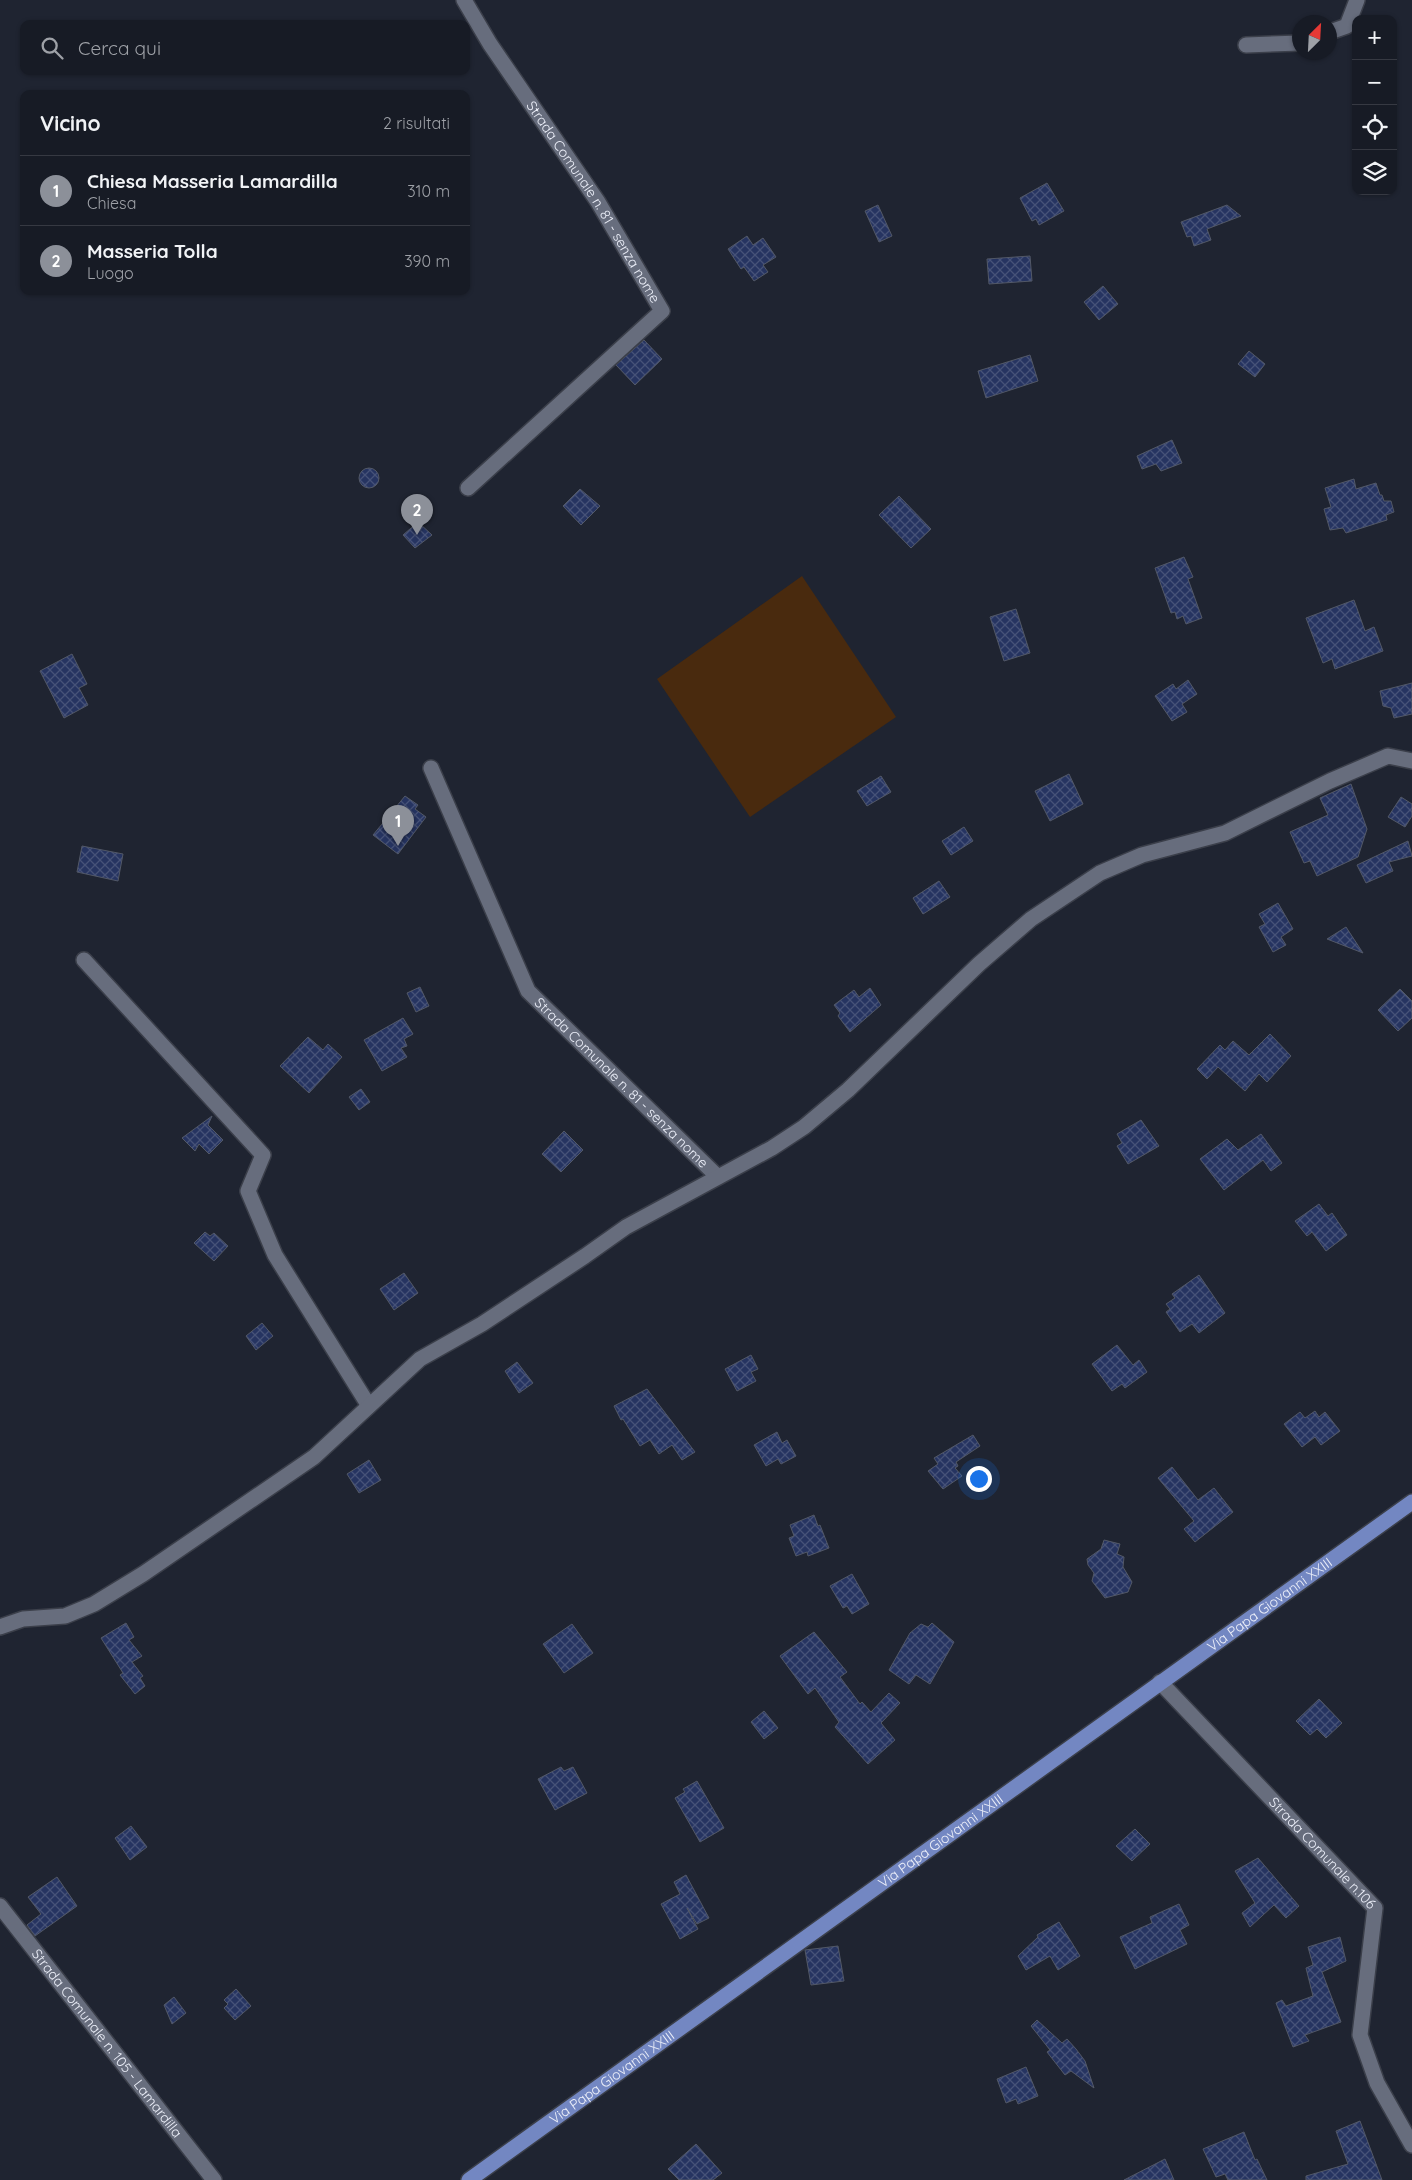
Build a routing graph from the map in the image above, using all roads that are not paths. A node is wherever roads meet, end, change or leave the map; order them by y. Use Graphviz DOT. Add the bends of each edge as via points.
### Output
graph roads {
  1 [pos="464,0"];
  2 [pos="1357,0"];
  3 [pos="1337,30"];
  4 [pos="1292,43"];
  5 [pos="1246,46"];
  6 [pos="468,488"];
  7 [pos="1412,761"];
  8 [pos="431,768"];
  9 [pos="84,960"];
  10 [pos="717,1176"];
  11 [pos="369,1406"];
  12 [pos="1412,1502"];
  13 [pos="0,1627"];
  14 [pos="1160,1682"];
  15 [pos="0,1906"];
  16 [pos="1412,2145"];
  17 [pos="214,2180"];
  18 [pos="469,2180"];
  1 -- 6 [label="street, Strada Comunale n. 81 - senza nome" via="490,44 598,202 662,311"];
  2 -- 3 [label="street" via="1347,26"];
  4 -- 5 [label="street"];
  7 -- 10 [label="street" via="1388,756 1225,833 1142,855 1100,873 1031,919 804,1127 772,1148"];
  8 -- 10 [label="street, Strada Comunale n. 81 - senza nome" via="528,991"];
  9 -- 11 [label="street" via="263,1155 248,1191 276,1255"];
  10 -- 11 [label="street" via="626,1227 482,1324 420,1359"];
  11 -- 13 [label="street" via="307,1462 144,1574 94,1604 65,1616 24,1619"];
  12 -- 14 [label="main road, Via Papa Giovanni XXIII"];
  14 -- 16 [label="street, Strada Comunale n.106" via="1375,1908 1360,2035 1377,2083"];
  14 -- 18 [label="main road, Via Papa Giovanni XXIII"];
  15 -- 17 [label="street, Strada Comunale n. 105 - Lamardilla"];
}
